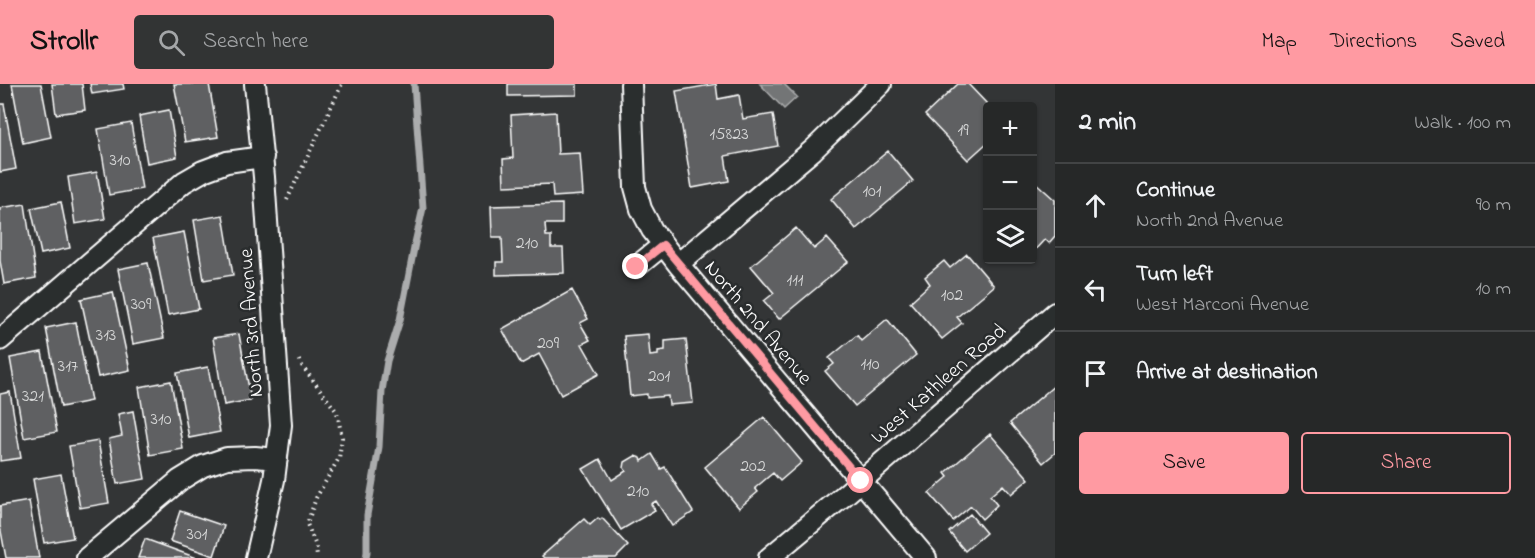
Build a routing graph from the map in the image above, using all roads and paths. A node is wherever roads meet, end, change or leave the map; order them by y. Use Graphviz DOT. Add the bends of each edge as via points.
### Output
graph roads {
  1 [pos="255,84"];
  2 [pos="342,84"];
  3 [pos="631,84"];
  4 [pos="880,84"];
  5 [pos="262,157"];
  6 [pos="288,211"];
  7 [pos="663,245"];
  8 [pos="678,264"];
  9 [pos="636,267"];
  10 [pos="1055,313"];
  11 [pos="0,340"];
  12 [pos="299,355"];
  13 [pos="277,459"];
  14 [pos="861,481"];
  15 [pos="87,558"];
  16 [pos="256,558"];
  17 [pos="316,558"];
  18 [pos="769,558"];
  19 [pos="926,558"];
  1 -- 5 [label="street, North 3rd Avenue"];
  2 -- 6 [label="path" via="287,199"];
  3 -- 7 [label="street, North 2nd Avenue" via="635,187 641,209"];
  4 -- 8 [label="street" via="813,150"];
  5 -- 11 [label="street" via="227,162 184,182"];
  5 -- 13 [label="street, North 3rd Avenue" via="281,425"];
  7 -- 8 [label="street, North 2nd Avenue"];
  7 -- 9 [label="street"];
  8 -- 14 [label="street, North 2nd Avenue"];
  10 -- 14 [label="street, West Kathleen Road"];
  12 -- 17 [label="path" via="300,363 337,412 342,438 339,458 316,498 307,524 316,546"];
  13 -- 15 [label="street" via="227,458 203,466 180,480"];
  13 -- 16 [label="street, North 3rd Avenue"];
  14 -- 18 [label="street, West Kathleen Road"];
  14 -- 19 [label="street, North 2nd Avenue"];
}
